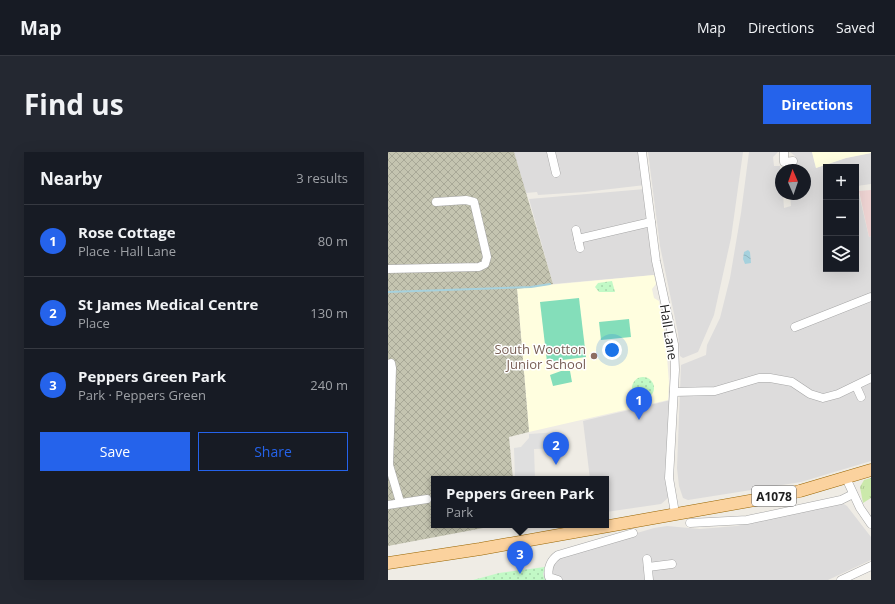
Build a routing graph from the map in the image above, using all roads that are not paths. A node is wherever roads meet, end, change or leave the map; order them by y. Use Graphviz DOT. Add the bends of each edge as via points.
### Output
graph roads {
  1 [pos="551,152"];
  2 [pos="642,152"];
  3 [pos="784,152"];
  4 [pos="793,161"];
  5 [pos="556,173"];
  6 [pos="436,202"];
  7 [pos="651,222"];
  8 [pos="576,230"];
  9 [pos="388,269"];
  10 [pos="871,297"];
  11 [pos="795,327"];
  12 [pos="392,363"];
  13 [pos="871,378"];
  14 [pos="856,386"];
  15 [pos="674,392"];
  16 [pos="861,397"];
  17 [pos="389,445"];
  18 [pos="871,470"];
  19 [pos="846,478"];
  20 [pos="853,494"];
  21 [pos="427,499"];
  22 [pos="400,502"];
  23 [pos="388,505"];
  24 [pos="676,513"];
  25 [pos="694,522"];
  26 [pos="871,524"];
  27 [pos="609,525"];
  28 [pos="594,528"];
  29 [pos="632,533"];
  30 [pos="388,563"];
  31 [pos="672,564"];
  32 [pos="871,566"];
  33 [pos="558,580"];
  34 [pos="649,580"];
  35 [pos="841,580"];
  1 -- 5 [label="street"];
  2 -- 7 [label="street, Hall Lane"];
  3 -- 4 [label="street" via="781,162"];
  6 -- 9 [label="street" via="474,202 487,257 484,264 479,267"];
  7 -- 8 [label="street" via="579,243"];
  7 -- 15 [label="street, Hall Lane" via="658,274 674,344"];
  10 -- 11 [label="street"];
  12 -- 17 [label="street"];
  13 -- 14 [label="street"];
  14 -- 15 [label="street" via="824,398 810,394 786,380 765,378 715,392"];
  14 -- 16 [label="street"];
  15 -- 24 [label="street, Hall Lane" via="669,478"];
  17 -- 22 [label="street" via="389,464"];
  18 -- 19 [label="main road, A1078"];
  19 -- 20 [label="street"];
  19 -- 24 [label="main road, A1078" via="798,491"];
  20 -- 25 [label="street" via="841,500 802,504 747,518"];
  20 -- 26 [label="street"];
  21 -- 22 [label="street"];
  22 -- 23 [label="street"];
  24 -- 27 [label="main road, A1078"];
  28 -- 30 [label="main road, A1078"];
  29 -- 33 [label="street" via="558,554 548,570 550,577"];
  31 -- 34 [label="street" via="647,563"];
  32 -- 35 [label="street"];
}
